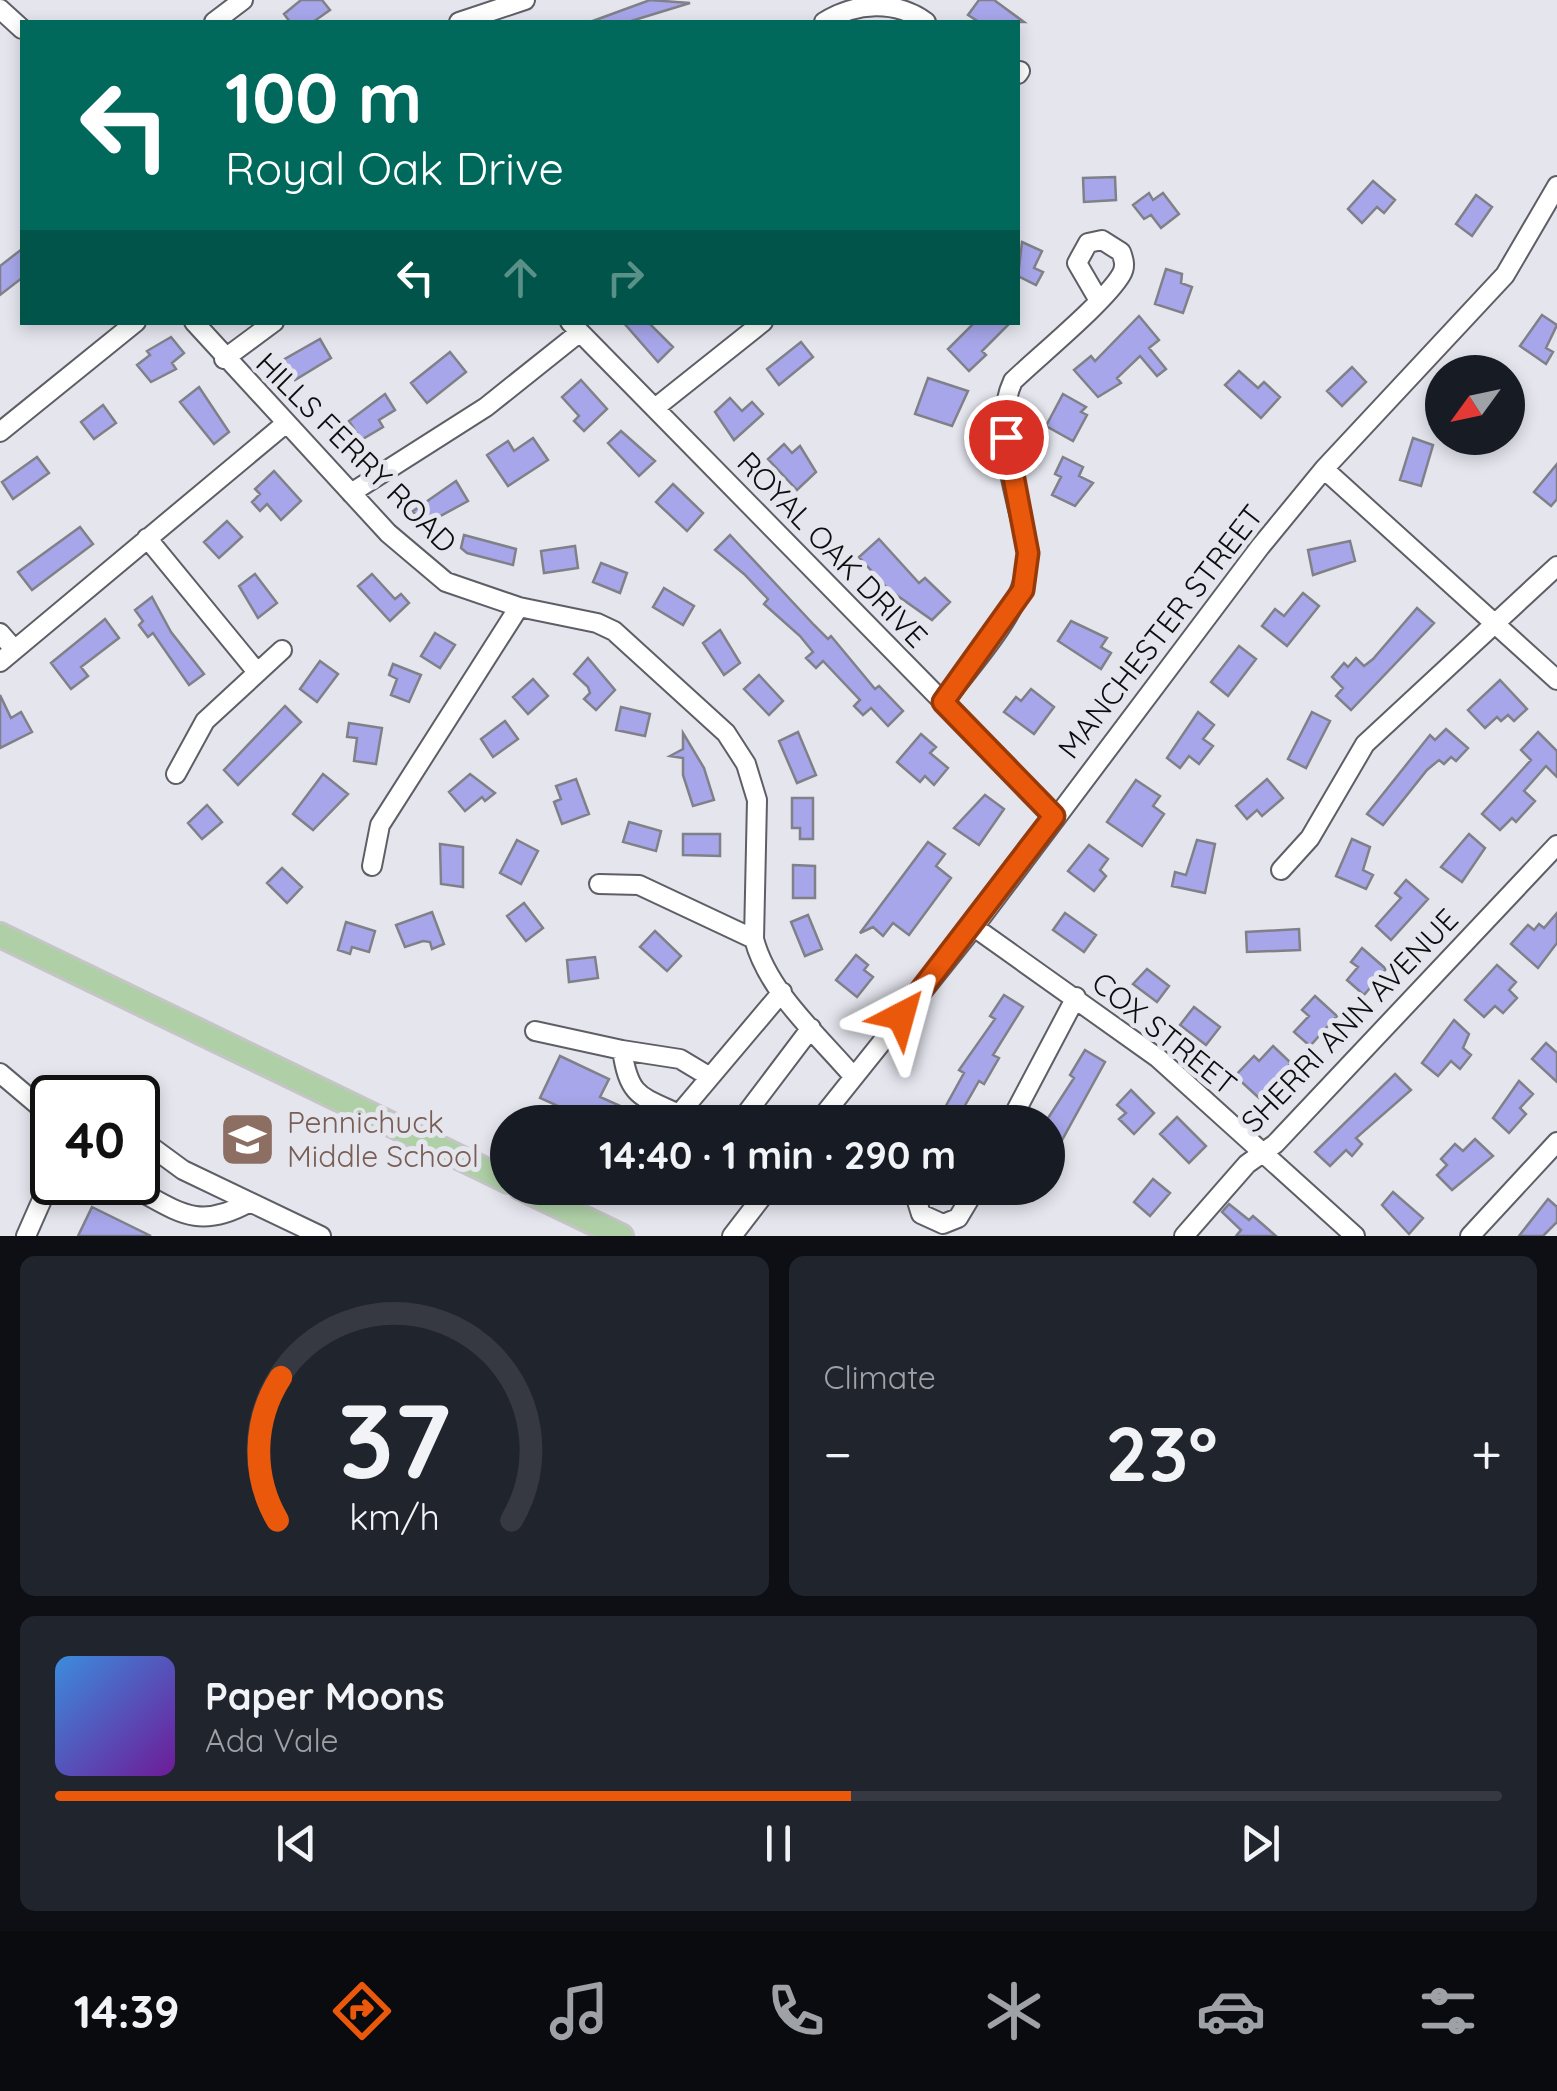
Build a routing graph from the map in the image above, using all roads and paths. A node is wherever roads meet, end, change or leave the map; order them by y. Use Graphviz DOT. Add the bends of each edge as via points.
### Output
graph roads {
  1 [pos="242,0"];
  2 [pos="525,0"];
  3 [pos="0,8"];
  4 [pos="217,20"];
  5 [pos="465,20"];
  6 [pos="828,20"];
  7 [pos="923,20"];
  8 [pos="20,27"];
  9 [pos="1557,186"];
  10 [pos="1098,299"];
  11 [pos="132,325"];
  12 [pos="196,325"];
  13 [pos="270,325"];
  14 [pos="759,325"];
  15 [pos="575,327"];
  16 [pos="224,359"];
  17 [pos="655,408"];
  18 [pos="285,424"];
  19 [pos="0,432"];
  20 [pos="1324,469"];
  21 [pos="350,493"];
  22 [pos="147,538"];
  23 [pos="1557,566"];
  24 [pos="519,606"];
  25 [pos="1494,622"];
  26 [pos="0,633"];
  27 [pos="282,650"];
  28 [pos="7,656"];
  29 [pos="257,672"];
  30 [pos="1557,680"];
  31 [pos="943,702"];
  32 [pos="176,774"];
  33 [pos="1054,816"];
  34 [pos="1557,845"];
  35 [pos="372,866"];
  36 [pos="1281,870"];
  37 [pos="598,884"];
  38 [pos="974,927"];
  39 [pos="0,935"];
  40 [pos="754,939"];
  41 [pos="782,992"];
  42 [pos="1076,997"];
  43 [pos="812,1028"];
  44 [pos="535,1031"];
  45 [pos="622,1050"];
  46 [pos="0,1072"];
  47 [pos="852,1076"];
  48 [pos="710,1077"];
  49 [pos="30,1098"];
  50 [pos="656,1105"];
  51 [pos="688,1105"];
  52 [pos="753,1105"];
  53 [pos="831,1105"];
  54 [pos="1019,1105"];
  55 [pos="1557,1142"];
  56 [pos="1262,1152"];
  57 [pos="160,1153"];
  58 [pos="490,1172"];
  59 [pos="160,1200"];
  60 [pos="248,1203"];
  61 [pos="40,1205"];
  62 [pos="556,1205"];
  63 [pos="756,1205"];
  64 [pos="919,1205"];
  65 [pos="966,1205"];
  66 [pos="26,1236"];
  67 [pos="321,1236"];
  68 [pos="621,1236"];
  69 [pos="732,1236"];
  70 [pos="1184,1236"];
  71 [pos="1355,1236"];
  72 [pos="1470,1236"];
  1 -- 4 [label="street"];
  2 -- 5 [label="street"];
  3 -- 8 [label="street"];
  6 -- 7 [label="street" via="883,4"];
  9 -- 20 [label="street, MANCHESTER STREET" via="1505,275"];
  10 -- 31 [label="street" via="1013,381 1005,398 1028,570 1014,605"];
  11 -- 19 [label="street"];
  12 -- 16 [label="street, HILLS FERRY ROAD"];
  13 -- 16 [label="street"];
  14 -- 17 [label="street"];
  15 -- 17 [label="street, ROYAL OAK DRIVE"];
  15 -- 21 [label="street" via="486,407"];
  16 -- 18 [label="street, HILLS FERRY ROAD"];
  17 -- 31 [label="street, ROYAL OAK DRIVE"];
  18 -- 21 [label="street, HILLS FERRY ROAD"];
  18 -- 22 [label="street"];
  20 -- 25 [label="street"];
  20 -- 33 [label="street, MANCHESTER STREET"];
  21 -- 24 [label="street, HILLS FERRY ROAD" via="446,582"];
  22 -- 28 [label="street"];
  22 -- 29 [label="street"];
  23 -- 25 [label="street"];
  24 -- 35 [label="street" via="380,825"];
  24 -- 40 [label="street, HILLS FERRY ROAD" via="614,632 737,748 757,800"];
  25 -- 30 [label="street"];
  25 -- 36 [label="street" via="1365,744 1310,838"];
  26 -- 28 [label="street"];
  27 -- 29 [label="street"];
  29 -- 32 [label="street" via="205,722"];
  31 -- 33 [label="street, ROYAL OAK DRIVE"];
  33 -- 38 [label="street, MANCHESTER STREET"];
  34 -- 56 [label="street, SHERRI ANN AVENUE"];
  37 -- 40 [label="street" via="639,886"];
  38 -- 42 [label="street, COX STREET"];
  38 -- 47 [label="street, MANCHESTER STREET"];
  39 -- 58 [label="main road"];
  40 -- 41 [label="street, HILLS FERRY ROAD"];
  41 -- 43 [label="street, HILLS FERRY ROAD"];
  41 -- 48 [label="street"];
  42 -- 54 [label="street"];
  42 -- 56 [label="street, COX STREET" via="1158,1058"];
  43 -- 47 [label="street, HILLS FERRY ROAD"];
  43 -- 52 [label="street"];
  44 -- 45 [label="street"];
  45 -- 48 [label="street" via="680,1059"];
  45 -- 50 [label="street" via="628,1084"];
  46 -- 49 [label="street"];
  47 -- 53 [label="street, MANCHESTER STREET"];
  48 -- 51 [label="street"];
  55 -- 72 [label="street"];
  56 -- 70 [label="street, SHERRI ANN AVENUE"];
  56 -- 71 [label="street, COX STREET"];
  57 -- 60 [label="street"];
  59 -- 60 [label="street" via="200,1218"];
  60 -- 67 [label="street"];
  61 -- 66 [label="street"];
  62 -- 68 [label="main road"];
  63 -- 69 [label="street"];
  64 -- 65 [label="street" via="922,1214 943,1224"];
}
